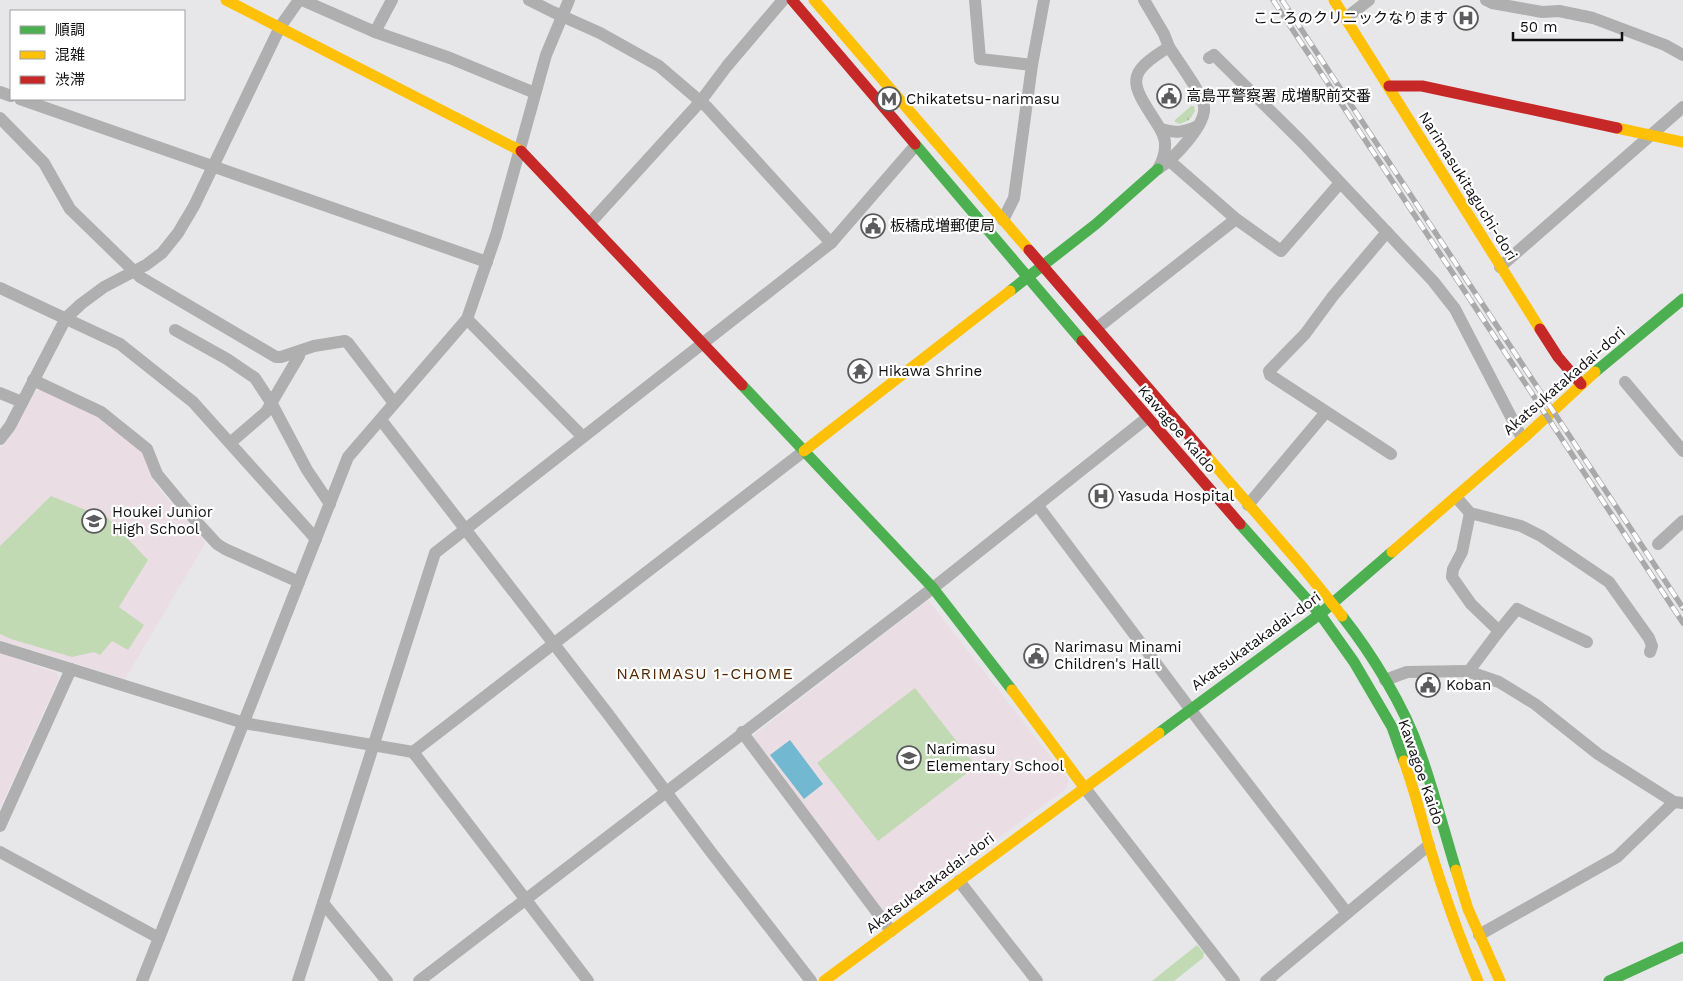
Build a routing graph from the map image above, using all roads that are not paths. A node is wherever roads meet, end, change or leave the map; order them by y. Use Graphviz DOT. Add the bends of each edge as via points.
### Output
graph roads {
  1 [pos="226,0"];
  2 [pos="300,0"];
  3 [pos="392,0"];
  4 [pos="530,0"];
  5 [pos="569,0"];
  6 [pos="783,0"];
  7 [pos="792,0"];
  8 [pos="814,0"];
  9 [pos="975,0"];
  10 [pos="1044,0"];
  11 [pos="1144,0"];
  12 [pos="1334,0"];
  13 [pos="1369,0"];
  14 [pos="1486,0"];
  15 [pos="1543,6"];
  16 [pos="563,16"];
  17 [pos="1346,18"];
  18 [pos="280,27"];
  19 [pos="375,32"];
  20 [pos="1169,46"];
  21 [pos="1683,55"];
  22 [pos="1209,58"];
  23 [pos="1032,65"];
  24 [pos="1389,86"];
  25 [pos="535,93"];
  26 [pos="23,100"];
  27 [pos="700,102"];
  28 [pos="1683,107"];
  29 [pos="0,118"];
  30 [pos="1198,126"];
  31 [pos="1161,130"];
  32 [pos="1651,135"];
  33 [pos="1683,142"];
  34 [pos="915,146"];
  35 [pos="519,149"];
  36 [pos="1164,162"];
  37 [pos="213,166"];
  38 [pos="1340,184"];
  39 [pos="1236,219"];
  40 [pos="1003,220"];
  41 [pos="590,223"];
  42 [pos="1387,232"];
  43 [pos="831,243"];
  44 [pos="487,262"];
  45 [pos="1042,265"];
  46 [pos="1500,267"];
  47 [pos="134,270"];
  48 [pos="1028,277"];
  49 [pos="0,288"];
  50 [pos="1683,299"];
  51 [pos="66,318"];
  52 [pos="467,319"];
  53 [pos="1097,328"];
  54 [pos="175,330"];
  55 [pos="703,345"];
  56 [pos="300,351"];
  57 [pos="33,380"];
  58 [pos="1625,382"];
  59 [pos="1580,384"];
  60 [pos="0,393"];
  61 [pos="22,402"];
  62 [pos="394,403"];
  63 [pos="272,404"];
  64 [pos="1326,412"];
  65 [pos="1148,418"];
  66 [pos="381,420"];
  67 [pos="583,437"];
  68 [pos="1522,438"];
  69 [pos="0,439"];
  70 [pos="230,443"];
  71 [pos="804,451"];
  72 [pos="1683,451"];
  73 [pos="1391,454"];
  74 [pos="1456,497"];
  75 [pos="330,504"];
  76 [pos="1248,505"];
  77 [pos="1038,506"];
  78 [pos="1470,513"];
  79 [pos="1683,521"];
  80 [pos="465,530"];
  81 [pos="316,539"];
  82 [pos="1658,544"];
  83 [pos="299,582"];
  84 [pos="933,588"];
  85 [pos="1332,604"];
  86 [pos="1320,614"];
  87 [pos="1499,631"];
  88 [pos="1587,642"];
  89 [pos="554,644"];
  90 [pos="0,647"];
  91 [pos="1650,652"];
  92 [pos="71,670"];
  93 [pos="1469,672"];
  94 [pos="1385,680"];
  95 [pos="1190,708"];
  96 [pos="244,722"];
  97 [pos="742,732"];
  98 [pos="374,744"];
  99 [pos="413,752"];
  100 [pos="1084,787"];
  101 [pos="667,791"];
  102 [pos="1679,803"];
  103 [pos="0,826"];
  104 [pos="1429,845"];
  105 [pos="0,852"];
  106 [pos="959,881"];
  107 [pos="525,899"];
  108 [pos="323,903"];
  109 [pos="1347,913"];
  110 [pos="891,931"];
  111 [pos="1479,935"];
  112 [pos="159,938"];
  113 [pos="1683,947"];
  114 [pos="142,981"];
  115 [pos="298,981"];
  116 [pos="387,981"];
  117 [pos="418,981"];
  118 [pos="588,981"];
  119 [pos="811,981"];
  120 [pos="824,981"];
  121 [pos="1037,981"];
  122 [pos="1234,981"];
  123 [pos="1266,981"];
  124 [pos="1478,981"];
  125 [pos="1500,981"];
  126 [pos="1609,981"];
  1 -- 18 [label="main road"];
  2 -- 18 [label="street"];
  2 -- 19 [label="street"];
  3 -- 19 [label="street"];
  4 -- 16 [label="street"];
  5 -- 16 [label="street"];
  6 -- 27 [label="street"];
  7 -- 34 [label="main road, Kawagoe Kaido"];
  8 -- 40 [label="main road, Kawagoe Kaido"];
  9 -- 23 [label="street" via="980,60"];
  10 -- 23 [label="street"];
  11 -- 20 [label="street"];
  12 -- 17 [label="main road, Narimasukitaguchi-dori"];
  13 -- 17 [label="street"];
  14 -- 15 [label="street"];
  15 -- 21 [label="street" via="1593,18"];
  16 -- 25 [label="street" via="546,55"];
  16 -- 27 [label="street" via="659,66"];
  17 -- 24 [label="main road, Narimasukitaguchi-dori"];
  18 -- 35 [label="main road"];
  18 -- 37 [label="street"];
  19 -- 25 [label="street"];
  20 -- 30 [label="street" via="1203,101 1204,113"];
  20 -- 31 [label="street" via="1145,62 1136,82 1140,96"];
  22 -- 38 [label="street" via="1214,55"];
  23 -- 40 [label="street" via="1014,198"];
  24 -- 32 [label="main road" via="1422,86"];
  24 -- 46 [label="main road, Narimasukitaguchi-dori"];
  25 -- 35 [label="street"];
  26 -- 37 [label="street"];
  27 -- 41 [label="street"];
  27 -- 43 [label="street"];
  28 -- 32 [label="street"];
  29 -- 47 [label="street" via="44,163 70,209"];
  30 -- 31 [label="street" via="1176,133"];
  30 -- 36 [label="street"];
  31 -- 36 [label="street" via="1166,146"];
  32 -- 33 [label="main road"];
  32 -- 46 [label="street"];
  34 -- 43 [label="street"];
  34 -- 48 [label="main road, Kawagoe Kaido"];
  35 -- 41 [label="main road"];
  35 -- 44 [label="street"];
  36 -- 39 [label="street"];
  36 -- 45 [label="main road" via="1101,220"];
  37 -- 44 [label="street"];
  37 -- 47 [label="street" via="178,233 162,253"];
  38 -- 39 [label="street" via="1281,251"];
  38 -- 42 [label="street"];
  39 -- 53 [label="street"];
  40 -- 45 [label="main road, Kawagoe Kaido"];
  41 -- 55 [label="main road"];
  42 -- 64 [label="street" via="1305,334 1269,371 1270,375"];
  42 -- 68 [label="street" via="1455,309"];
  43 -- 55 [label="street"];
  44 -- 52 [label="street"];
  45 -- 48 [label="main road"];
  45 -- 53 [label="main road, Kawagoe Kaido"];
  46 -- 59 [label="main road, Narimasukitaguchi-dori" via="1558,357"];
  47 -- 51 [label="street" via="104,287"];
  47 -- 56 [label="street" via="140,277 276,357"];
  48 -- 65 [label="main road, Kawagoe Kaido"];
  48 -- 71 [label="main road"];
  49 -- 51 [label="street"];
  50 -- 59 [label="main road, Akatsukatakadai-dori"];
  51 -- 57 [label="street"];
  51 -- 70 [label="street" via="120,344 193,402"];
  52 -- 62 [label="street"];
  52 -- 67 [label="street"];
  53 -- 76 [label="main road, Kawagoe Kaido"];
  54 -- 63 [label="street" via="227,358 255,378"];
  55 -- 67 [label="street"];
  55 -- 71 [label="main road"];
  56 -- 62 [label="street" via="345,341"];
  56 -- 63 [label="street"];
  57 -- 61 [label="street"];
  57 -- 83 [label="street" via="101,412 148,450 157,474 217,544"];
  58 -- 72 [label="street"];
  59 -- 68 [label="main road, Akatsukatakadai-dori"];
  60 -- 61 [label="street"];
  61 -- 69 [label="street"];
  62 -- 66 [label="street"];
  63 -- 70 [label="street"];
  63 -- 75 [label="street" via="307,470"];
  64 -- 73 [label="street"];
  64 -- 76 [label="street"];
  65 -- 77 [label="street"];
  65 -- 86 [label="main road, Kawagoe Kaido"];
  66 -- 75 [label="street" via="348,457"];
  66 -- 80 [label="street"];
  67 -- 80 [label="street"];
  68 -- 74 [label="main road, Akatsukatakadai-dori"];
  70 -- 81 [label="street"];
  71 -- 84 [label="main road"];
  71 -- 89 [label="street"];
  74 -- 78 [label="street"];
  74 -- 85 [label="main road, Akatsukatakadai-dori"];
  75 -- 81 [label="street"];
  76 -- 85 [label="main road, Kawagoe Kaido"];
  77 -- 84 [label="street"];
  77 -- 95 [label="street"];
  78 -- 87 [label="street" via="1462,552 1452,577 1471,604"];
  78 -- 91 [label="street" via="1521,526 1609,582 1649,638"];
  79 -- 82 [label="street"];
  80 -- 89 [label="street"];
  80 -- 98 [label="street" via="435,553"];
  81 -- 83 [label="street"];
  83 -- 96 [label="street"];
  84 -- 97 [label="street"];
  84 -- 100 [label="main road"];
  85 -- 86 [label="main road, Akatsukatakadai-dori"];
  85 -- 94 [label="main road, Kawagoe Kaido" via="1360,639"];
  86 -- 95 [label="main road, Akatsukatakadai-dori"];
  86 -- 104 [label="main road, Kawagoe Kaido" via="1354,662 1392,727 1413,785"];
  87 -- 88 [label="street" via="1517,609"];
  87 -- 93 [label="street"];
  89 -- 99 [label="street"];
  89 -- 101 [label="street"];
  90 -- 92 [label="street"];
  92 -- 96 [label="street"];
  92 -- 103 [label="street"];
  93 -- 94 [label="street" via="1407,672"];
  93 -- 102 [label="street" via="1499,682 1535,704 1598,754"];
  94 -- 111 [label="main road, Kawagoe Kaido" via="1420,751 1468,910"];
  95 -- 100 [label="main road, Akatsukatakadai-dori"];
  95 -- 109 [label="street"];
  96 -- 98 [label="street"];
  96 -- 112 [label="street"];
  97 -- 101 [label="street"];
  97 -- 110 [label="street"];
  98 -- 99 [label="street"];
  98 -- 108 [label="street"];
  99 -- 107 [label="street"];
  100 -- 106 [label="main road, Akatsukatakadai-dori"];
  100 -- 122 [label="street"];
  101 -- 107 [label="street"];
  101 -- 119 [label="street"];
  102 -- 111 [label="street" via="1617,858"];
  104 -- 109 [label="street"];
  104 -- 124 [label="main road, Kawagoe Kaido" via="1459,937"];
  105 -- 112 [label="street"];
  106 -- 110 [label="main road, Akatsukatakadai-dori"];
  106 -- 121 [label="street"];
  107 -- 117 [label="street"];
  107 -- 118 [label="street"];
  108 -- 115 [label="street"];
  108 -- 116 [label="street"];
  109 -- 123 [label="street"];
  110 -- 120 [label="main road, Akatsukatakadai-dori"];
  111 -- 125 [label="main road, Kawagoe Kaido"];
  112 -- 114 [label="street"];
  113 -- 126 [label="main road"];
}
